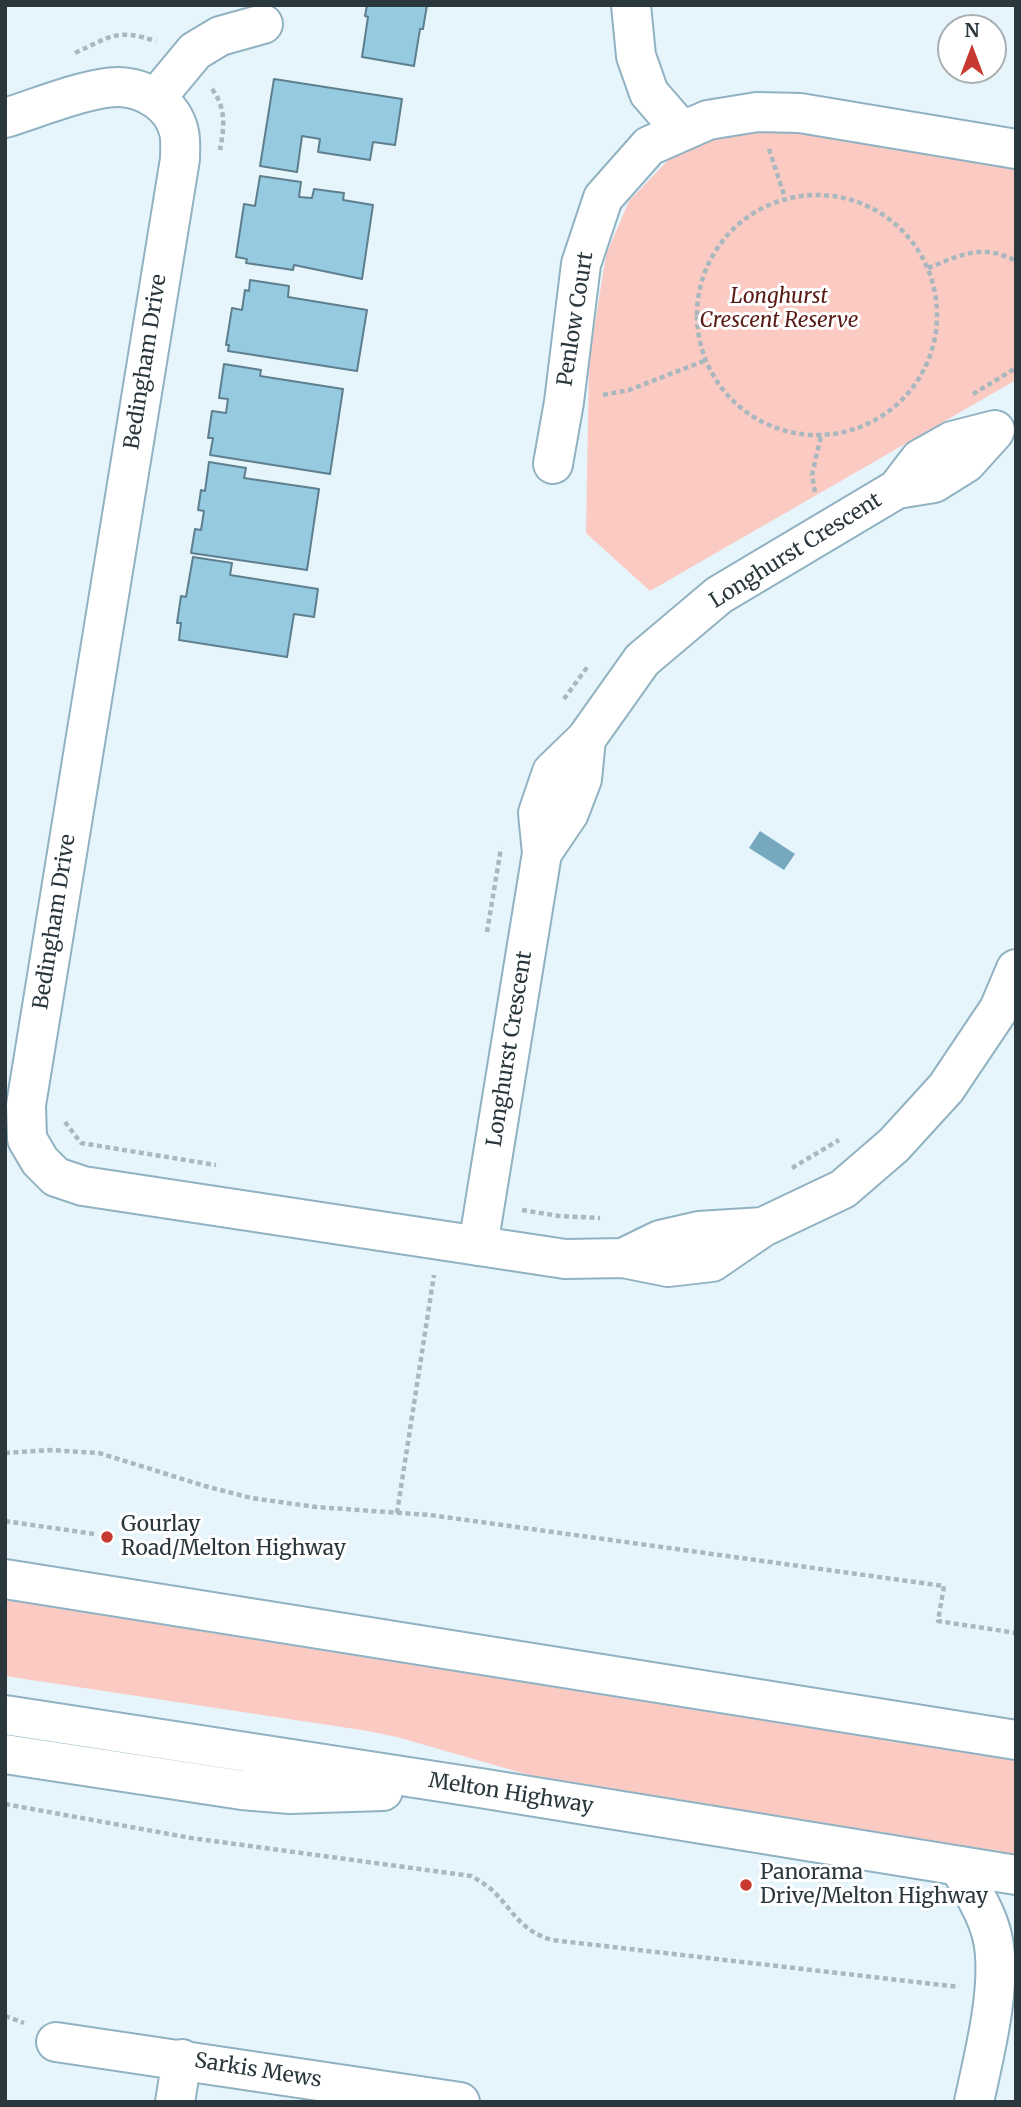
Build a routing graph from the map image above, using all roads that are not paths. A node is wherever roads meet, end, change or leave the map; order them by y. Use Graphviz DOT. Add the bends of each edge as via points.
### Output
graph roads {
  1 [pos="631,5"];
  2 [pos="263,24"];
  3 [pos="156,98"];
  4 [pos="5,118"];
  5 [pos="682,131"];
  6 [pos="1016,149"];
  7 [pos="1006,424"];
  8 [pos="553,464"];
  9 [pos="1016,969"];
  10 [pos="1007,1004"];
  11 [pos="478,1246"];
  12 [pos="5,1579"];
  13 [pos="5,1715"];
  14 [pos="1016,1740"];
  15 [pos="5,1754"];
  16 [pos="480,1788"];
  17 [pos="959,1866"];
  18 [pos="1016,1875"];
  19 [pos="56,2042"];
  20 [pos="182,2059"];
  21 [pos="175,2102"];
  22 [pos="460,2102"];
  23 [pos="974,2102"];
  1 -- 5 [label="main road" via="636,57 649,93"];
  2 -- 3 [label="main road" via="220,36 195,51"];
  3 -- 4 [label="main road" via="139,90 101,89"];
  3 -- 11 [label="main road, Bedingham Drive" via="171,112 179,132 180,159 26,1105 27,1139 56,1177 82,1186"];
  5 -- 6 [label="main road, Penlow Court" via="708,120 757,112 800,114"];
  5 -- 8 [label="main road, Penlow Court" via="649,146 603,198 581,264"];
  7 -- 11 [label="main road, Longhurst Crescent" via="952,441 920,459 897,489 719,595 642,660 586,738 582,779 569,813 542,853"];
  9 -- 10 [label="main road, Bedingham Drive"];
  10 -- 11 [label="main road, Bedingham Drive" via="946,1087 894,1144 843,1189 764,1227 699,1231 660,1240 623,1258 565,1259"];
  12 -- 14 [label="main road"];
  13 -- 16 [label="main road, Melton Highway"];
  15 -- 16 [label="main road" via="290,1794"];
  16 -- 17 [label="main road, Melton Highway"];
  17 -- 18 [label="main road, Melton Highway"];
  17 -- 23 [label="main road" via="993,1938 995,1953 993,1995"];
  19 -- 20 [label="main road, Sarkis Mews"];
  20 -- 21 [label="main road"];
  20 -- 22 [label="main road, Sarkis Mews"];
}
